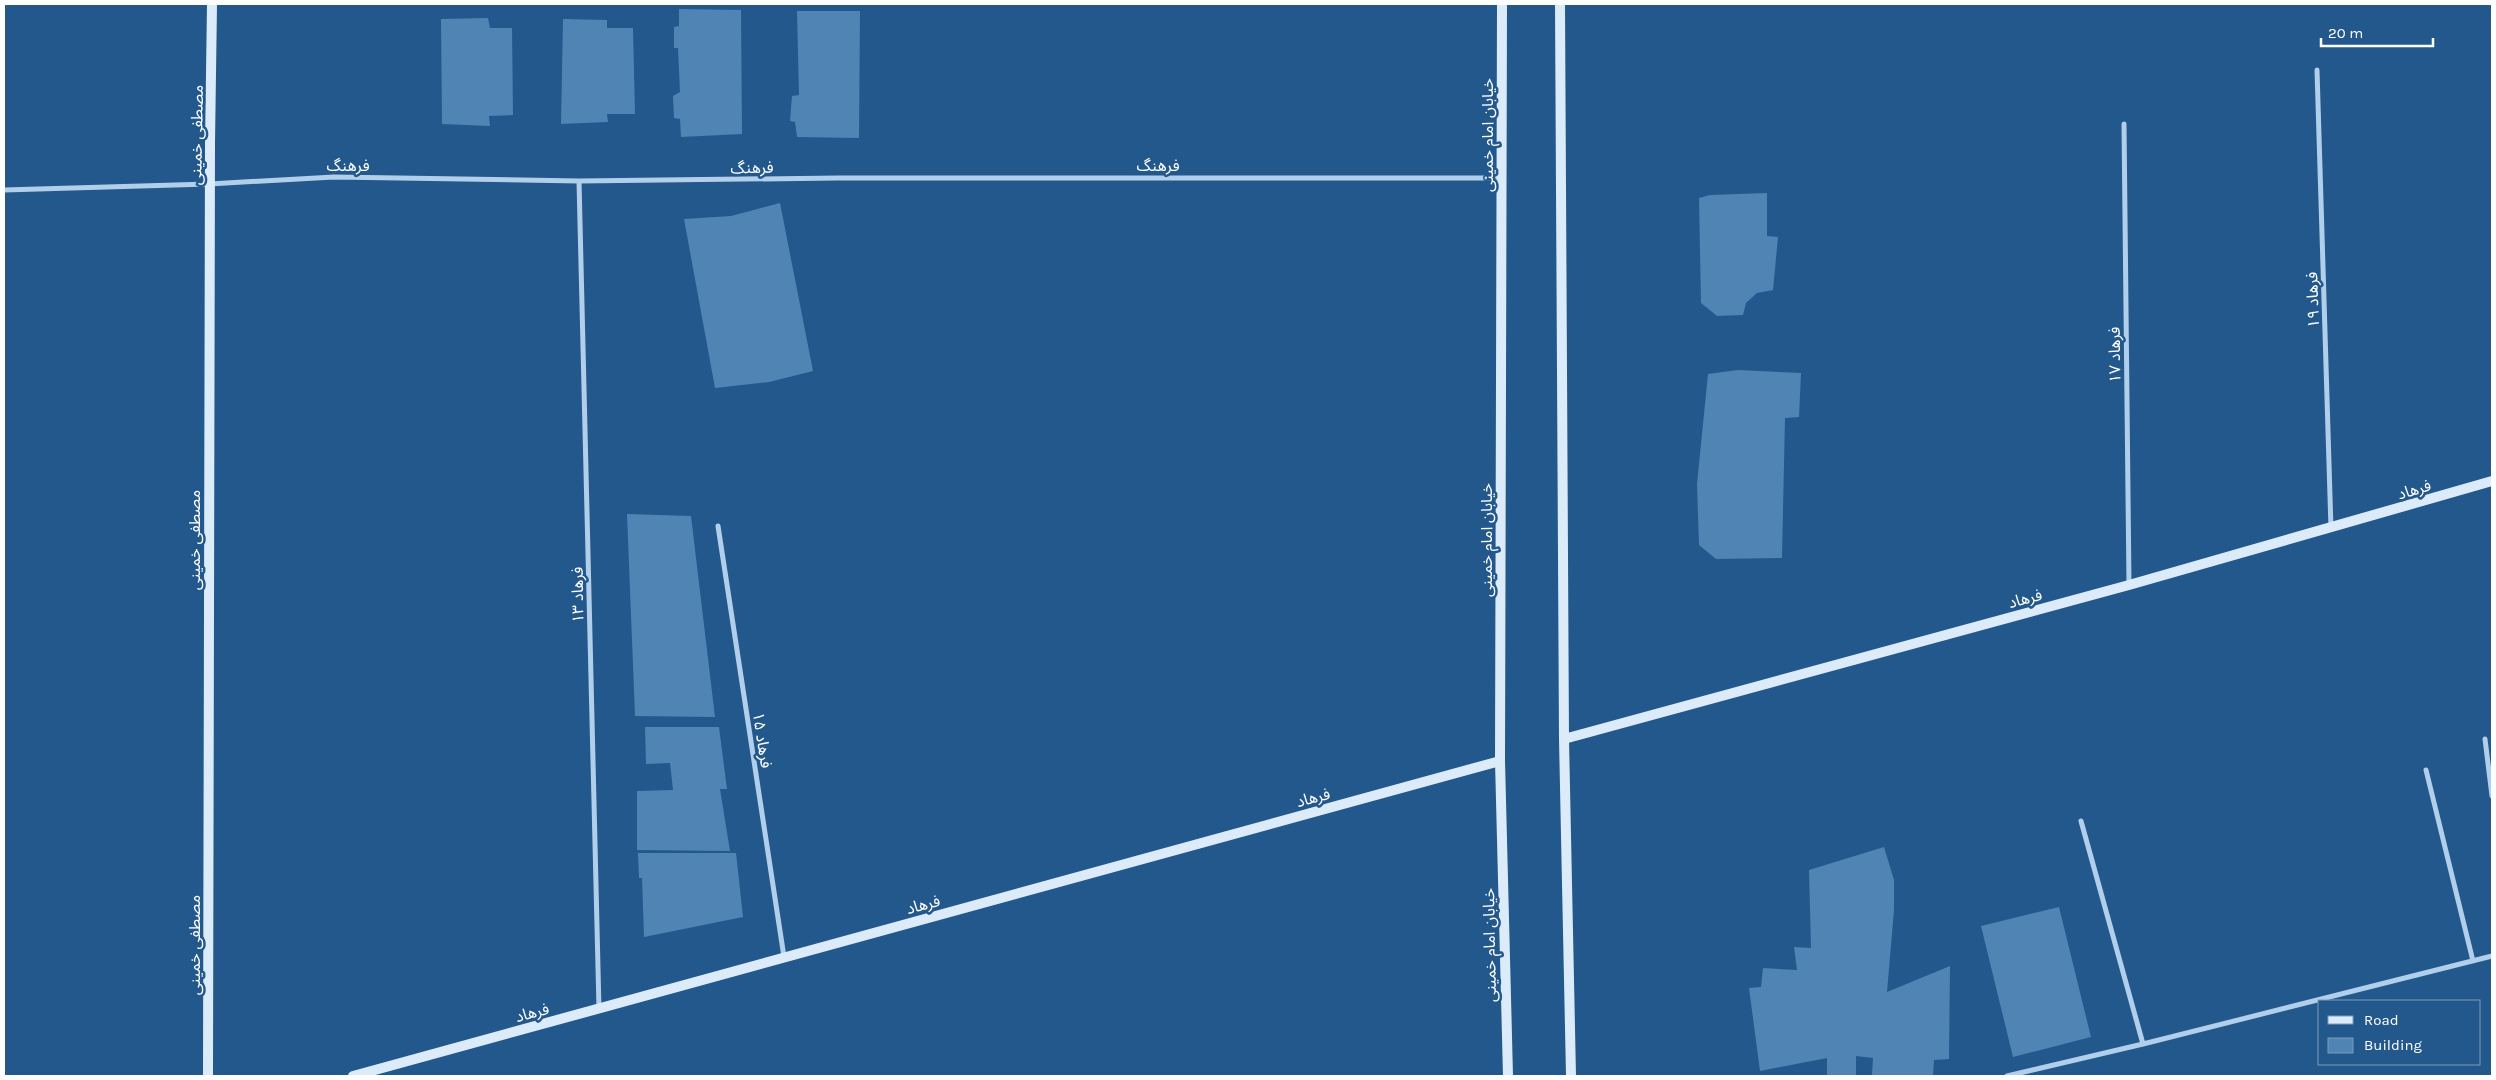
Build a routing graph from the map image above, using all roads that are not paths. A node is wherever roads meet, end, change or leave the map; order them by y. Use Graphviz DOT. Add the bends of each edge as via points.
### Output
graph roads {
  1 [pos="212,4"];
  2 [pos="1502,4"];
  3 [pos="1560,4"];
  4 [pos="2317,70"];
  5 [pos="2124,124"];
  6 [pos="1502,178"];
  7 [pos="579,181"];
  8 [pos="210,184"];
  9 [pos="4,190"];
  10 [pos="2492,481"];
  11 [pos="718,526"];
  12 [pos="2331,529"];
  13 [pos="2129,585"];
  14 [pos="1564,739"];
  15 [pos="2485,739"];
  16 [pos="1500,761"];
  17 [pos="2426,770"];
  18 [pos="2492,796"];
  19 [pos="2081,821"];
  20 [pos="2492,956"];
  21 [pos="784,958"];
  22 [pos="2474,961"];
  23 [pos="599,1009"];
  24 [pos="2142,1044"];
  25 [pos="208,1076"];
  26 [pos="353,1076"];
  27 [pos="1508,1076"];
  28 [pos="1571,1076"];
  29 [pos="2007,1076"];
  1 -- 8 [label="main road, مصطفی خمینی"];
  2 -- 6 [label="main road, خیابان امام خمینی"];
  3 -- 14 [label="main road"];
  4 -- 12 [label="street, فرهاد ۱۹"];
  5 -- 13 [label="street, فرهاد ۱۷"];
  6 -- 7 [label="street, فرهنگ"];
  6 -- 16 [label="main road, خیابان امام خمینی"];
  7 -- 8 [label="street, فرهنگ" via="334,177"];
  7 -- 23 [label="street, فرهاد ۱۳"];
  8 -- 9 [label="street, فرهنگ"];
  8 -- 25 [label="main road, مصطفی خمینی"];
  10 -- 12 [label="main road, فرهاد"];
  11 -- 21 [label="street, فرهاد ۱۵"];
  12 -- 13 [label="main road, فرهاد"];
  13 -- 14 [label="main road, فرهاد"];
  14 -- 28 [label="main road"];
  15 -- 18 [label="street"];
  16 -- 21 [label="main road, فرهاد"];
  16 -- 27 [label="main road, خیابان امام خمینی"];
  17 -- 22 [label="street"];
  19 -- 24 [label="street"];
  20 -- 22 [label="street"];
  21 -- 23 [label="main road, فرهاد"];
  22 -- 24 [label="street"];
  23 -- 26 [label="main road, فرهاد"];
  24 -- 29 [label="street"];
}
